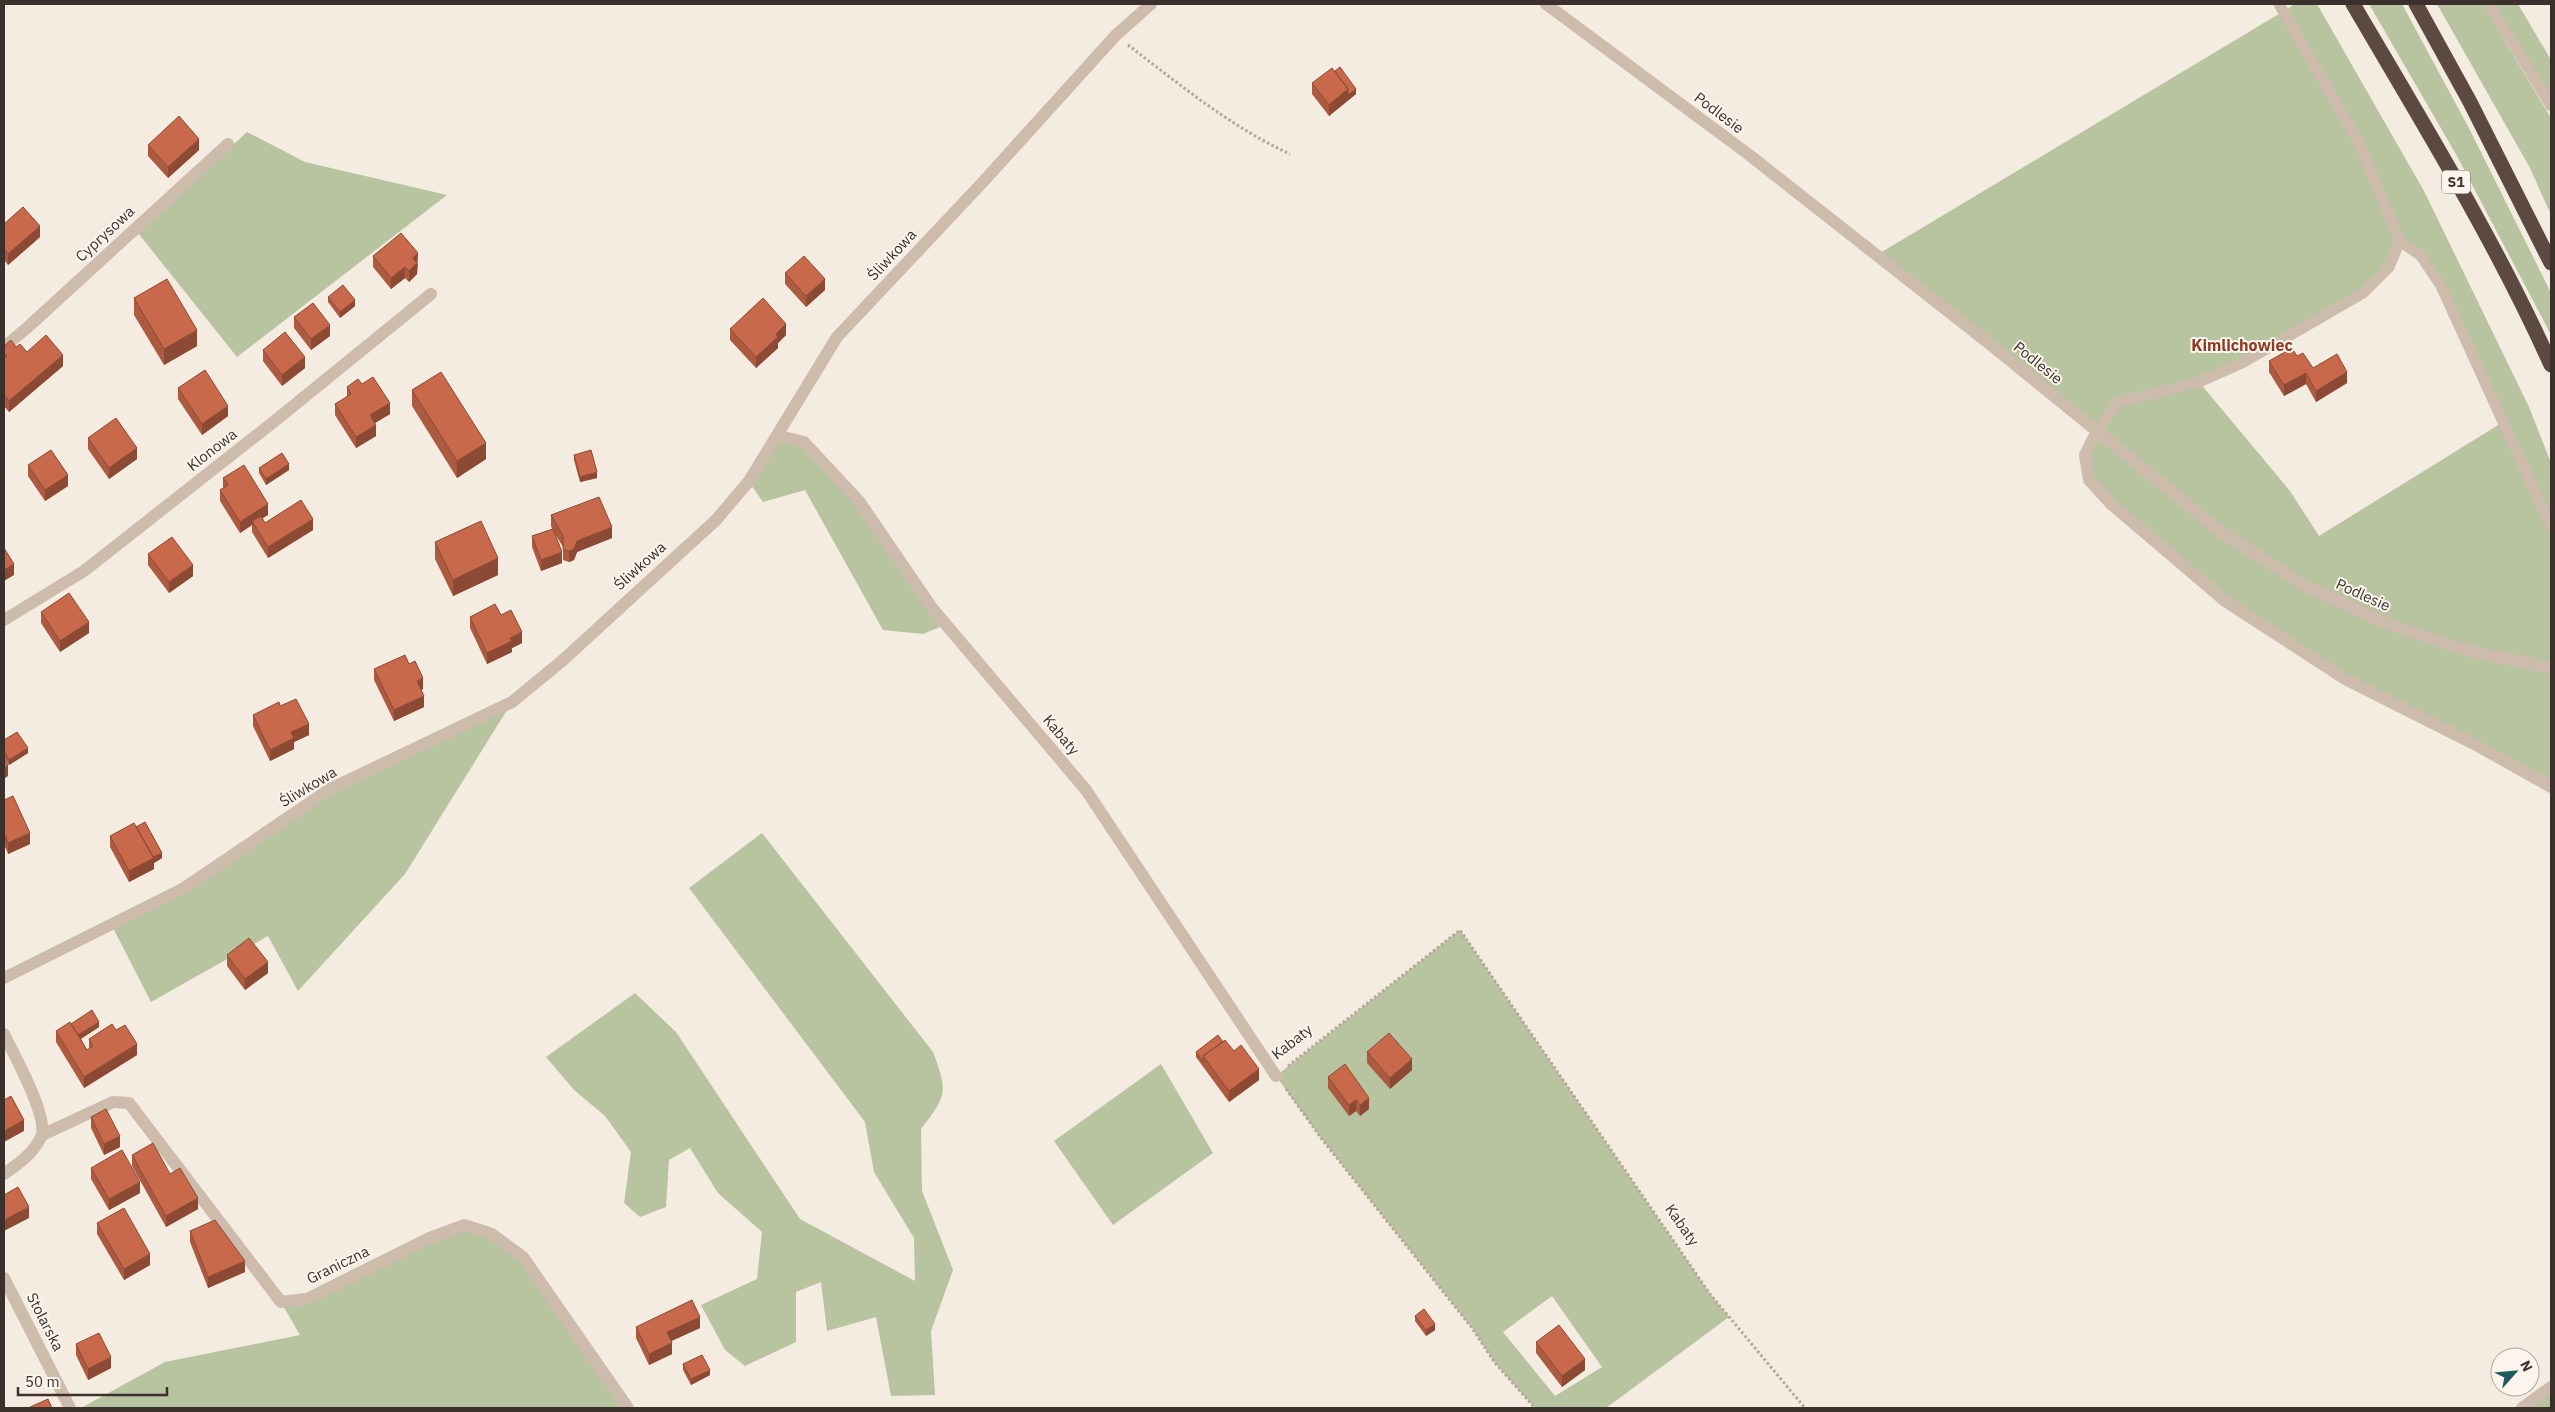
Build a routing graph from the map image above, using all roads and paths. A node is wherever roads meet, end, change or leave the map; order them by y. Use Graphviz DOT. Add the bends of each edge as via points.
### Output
graph roads {
  1 [pos="1151,4"];
  2 [pos="1546,4"];
  3 [pos="2279,4"];
  4 [pos="2353,4"];
  5 [pos="2416,4"];
  6 [pos="2489,4"];
  7 [pos="1116,35"];
  8 [pos="2551,106"];
  9 [pos="228,144"];
  10 [pos="1290,154"];
  11 [pos="2400,241"];
  12 [pos="2551,263"];
  13 [pos="431,294"];
  14 [pos="4,347"];
  15 [pos="2551,365"];
  16 [pos="2097,431"];
  17 [pos="779,436"];
  18 [pos="2551,527"];
  19 [pos="4,620"];
  20 [pos="2551,668"];
  21 [pos="2551,787"];
  22 [pos="4,978"];
  23 [pos="4,1034"];
  24 [pos="1276,1076"];
  25 [pos="42,1135"];
  26 [pos="4,1174"];
  27 [pos="4,1278"];
  28 [pos="2551,1387"];
  29 [pos="70,1408"];
  30 [pos="628,1408"];
  31 [pos="1535,1408"];
  32 [pos="1805,1408"];
  33 [pos="2522,1408"];
  1 -- 7 [label="street, Śliwkowa"];
  2 -- 16 [label="street, Podlesie" via="1748,154"];
  3 -- 11 [label="lane" via="2359,143"];
  4 -- 15 [label="highway, S1" via="2455,180"];
  5 -- 12 [label="highway" via="2470,102"];
  6 -- 8 [label="lane"];
  7 -- 10 [label="path" via="1229,118"];
  7 -- 17 [label="street, Śliwkowa" via="837,337"];
  9 -- 14 [label="street, Cyprysowa"];
  11 -- 16 [label="lane" via="2389,267 2364,293 2242,363 2199,382 2118,402"];
  11 -- 18 [label="lane" via="2421,256 2441,286"];
  13 -- 19 [label="street, Klonowa" via="84,571"];
  16 -- 20 [label="street, Podlesie" via="2221,532 2307,587 2388,624 2426,637 2468,650"];
  16 -- 21 [label="street" via="2085,455 2089,480 2111,504 2224,600 2345,679"];
  17 -- 22 [label="street, Śliwkowa" via="749,482 716,520 562,661 512,702 330,789 184,888"];
  17 -- 24 [label="street, Kabaty" via="804,442 859,501 932,608 1086,790"];
  23 -- 25 [label="street" via="41,1115"];
  24 -- 31 [label="path" via="1321,1138 1472,1328 1495,1363"];
  24 -- 32 [label="path, Kabaty" via="1460,930 1710,1294"];
  25 -- 26 [label="street" via="28,1157"];
  25 -- 30 [label="street, Graniczna" via="113,1102 129,1103 281,1302 307,1298 429,1238 464,1225 492,1234 523,1258"];
  27 -- 29 [label="street, Stolarska"];
  28 -- 33 [label="street"];
}
